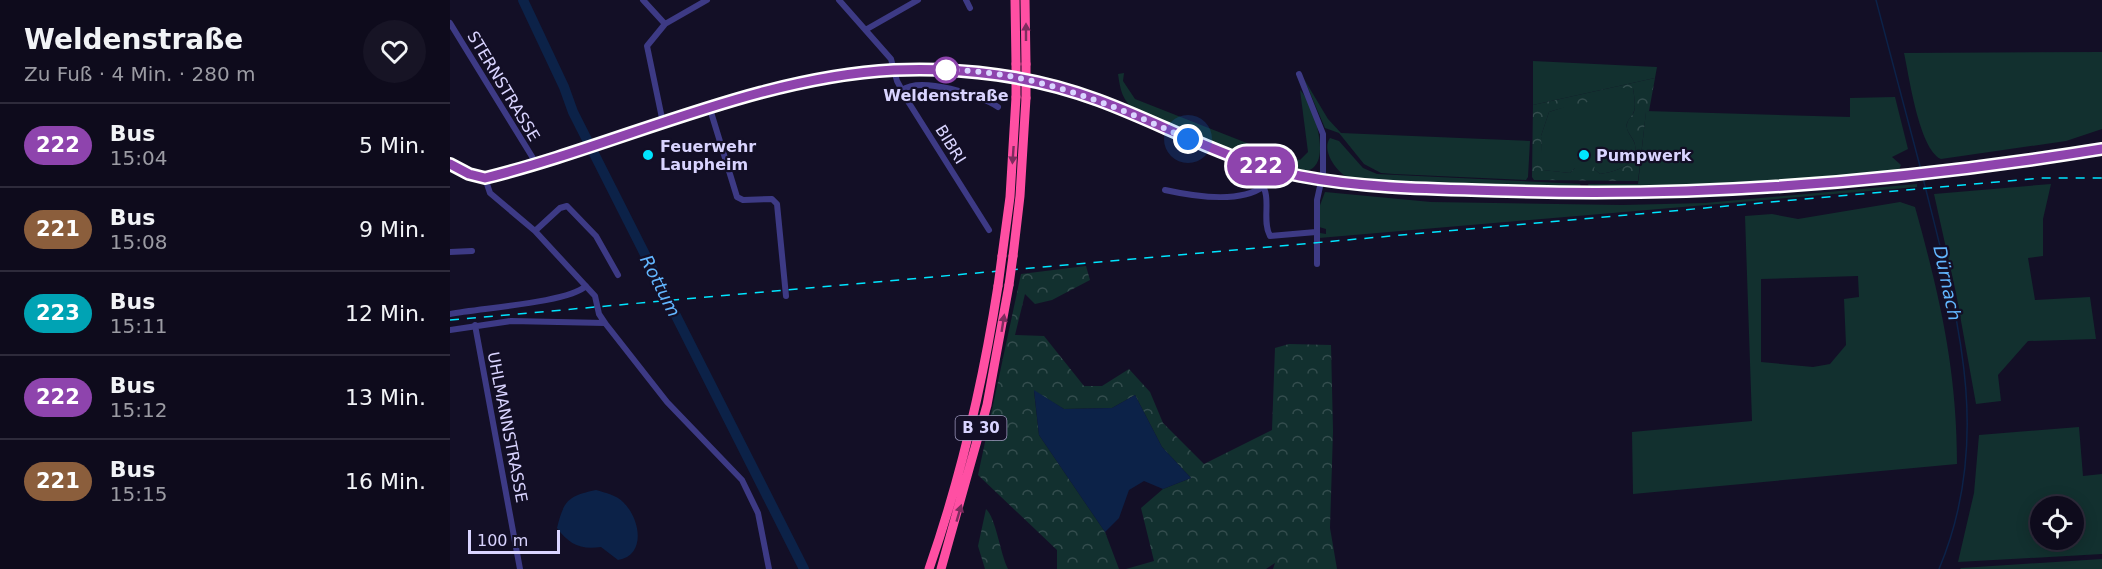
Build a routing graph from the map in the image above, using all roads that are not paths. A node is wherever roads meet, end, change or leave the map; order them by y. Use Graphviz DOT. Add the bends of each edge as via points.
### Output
graph roads {
  1 [pos="643,0"];
  2 [pos="707,0"];
  3 [pos="840,0"];
  4 [pos="918,0"];
  5 [pos="966,0"];
  6 [pos="1015,0"];
  7 [pos="1026,0"];
  8 [pos="970,8"];
  9 [pos="450,22"];
  10 [pos="665,24"];
  11 [pos="867,30"];
  12 [pos="1021,64"];
  13 [pos="895,70"];
  14 [pos="1299,74"];
  15 [pos="902,90"];
  16 [pos="998,107"];
  17 [pos="710,109"];
  18 [pos="663,123"];
  19 [pos="2102,149"];
  20 [pos="536,163"];
  21 [pos="450,164"];
  22 [pos="485,178"];
  23 [pos="1321,180"];
  24 [pos="1165,190"];
  25 [pos="989,230"];
  26 [pos="535,231"];
  27 [pos="1316,232"];
  28 [pos="472,251"];
  29 [pos="450,252"];
  30 [pos="1317,264"];
  31 [pos="618,275"];
  32 [pos="586,286"];
  33 [pos="786,296"];
  34 [pos="450,314"];
  35 [pos="605,323"];
  36 [pos="475,325"];
  37 [pos="450,330"];
  38 [pos="520,569"];
  39 [pos="769,569"];
  40 [pos="929,569"];
  41 [pos="941,569"];
  1 -- 10 [label="street"];
  2 -- 10 [label="street"];
  3 -- 11 [label="street"];
  4 -- 11 [label="street"];
  5 -- 8 [label="street"];
  6 -- 12 [label="highway, B 30"];
  12 -- 7 [label="highway, B 30, one-way"];
  9 -- 20 [label="street, STERNSTRASSE"];
  10 -- 18 [label="street" via="647,46"];
  11 -- 13 [label="street" via="891,59"];
  12 -- 40 [label="highway, B 30, one-way, bridge" via="1010,197 977,402 945,525"];
  41 -- 12 [label="highway, B 30, one-way, bridge" via="987,405 1009,285 1026,98"];
  13 -- 15 [label="street, BIBRI"];
  13 -- 17 [label="main road" via="801,83"];
  13 -- 23 [label="main road" via="971,72 1063,89 1228,156"];
  14 -- 23 [label="street" via="1323,134"];
  15 -- 16 [label="street" via="916,85 938,87 985,98"];
  15 -- 25 [label="street, BIBRI"];
  17 -- 18 [label="main road"];
  17 -- 33 [label="street" via="737,197 772,199 777,204"];
  18 -- 20 [label="main road"];
  19 -- 23 [label="main road" via="1914,176 1735,190 1597,193 1405,187"];
  20 -- 22 [label="main road"];
  21 -- 22 [label="main road"];
  22 -- 26 [label="street" via="490,193"];
  23 -- 27 [label="street"];
  24 -- 27 [label="street" via="1232,195 1255,192 1262,184 1264,226 1270,236"];
  26 -- 31 [label="street" via="567,206 596,236"];
  26 -- 32 [label="street"];
  27 -- 30 [label="street"];
  28 -- 29 [label="street"];
  32 -- 34 [label="street" via="573,293 532,302"];
  32 -- 35 [label="street" via="595,296"];
  35 -- 36 [label="street" via="512,321"];
  35 -- 39 [label="street" via="667,402 742,480 758,513"];
  36 -- 37 [label="street"];
  36 -- 38 [label="street, UHLMANNSTRASSE"];
}
